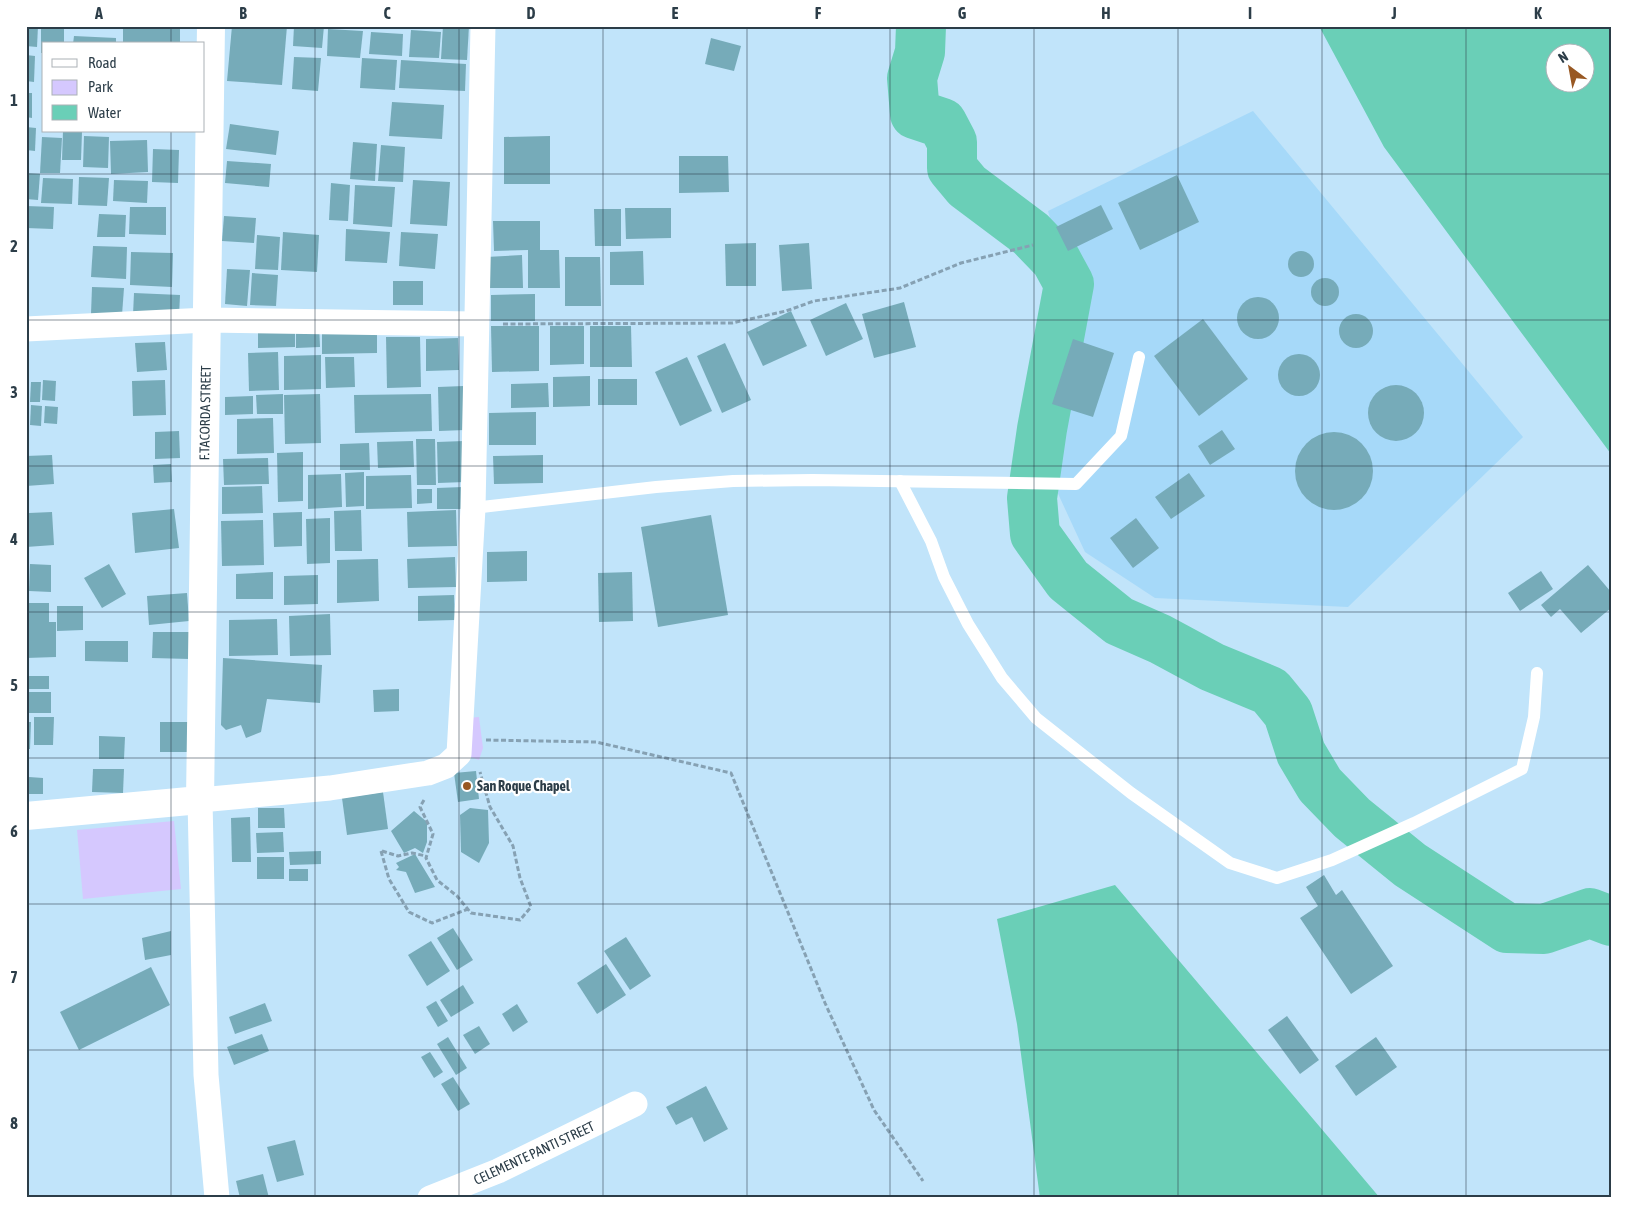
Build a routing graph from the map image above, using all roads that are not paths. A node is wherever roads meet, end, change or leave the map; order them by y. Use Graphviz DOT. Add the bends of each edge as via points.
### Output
graph roads {
  1 [pos="211,26"];
  2 [pos="483,26"];
  3 [pos="207,320"];
  4 [pos="475,324"];
  5 [pos="26,329"];
  6 [pos="1139,357"];
  7 [pos="900,481"];
  8 [pos="473,508"];
  9 [pos="1537,673"];
  10 [pos="200,800"];
  11 [pos="26,816"];
  12 [pos="635,1104"];
  13 [pos="217,1198"];
  14 [pos="430,1198"];
  1 -- 3 [label="street, F.TACORDA STREET"];
  2 -- 4 [label="street"];
  3 -- 4 [label="street"];
  3 -- 5 [label="street"];
  3 -- 10 [label="street, F.TACORDA STREET"];
  4 -- 8 [label="street"];
  6 -- 7 [label="lane" via="1121,436 1076,484"];
  7 -- 8 [label="lane" via="733,481"];
  7 -- 9 [label="lane" via="968,624 1002,678 1036,718 1131,793 1230,863 1277,878 1332,860 1522,768 1534,717"];
  8 -- 10 [label="street" via="460,754 446,766 428,773 330,788"];
  10 -- 11 [label="street"];
  10 -- 13 [label="street" via="206,1074"];
  12 -- 14 [label="street, CELEMENTE PANTI STREET" via="498,1172"];
}
